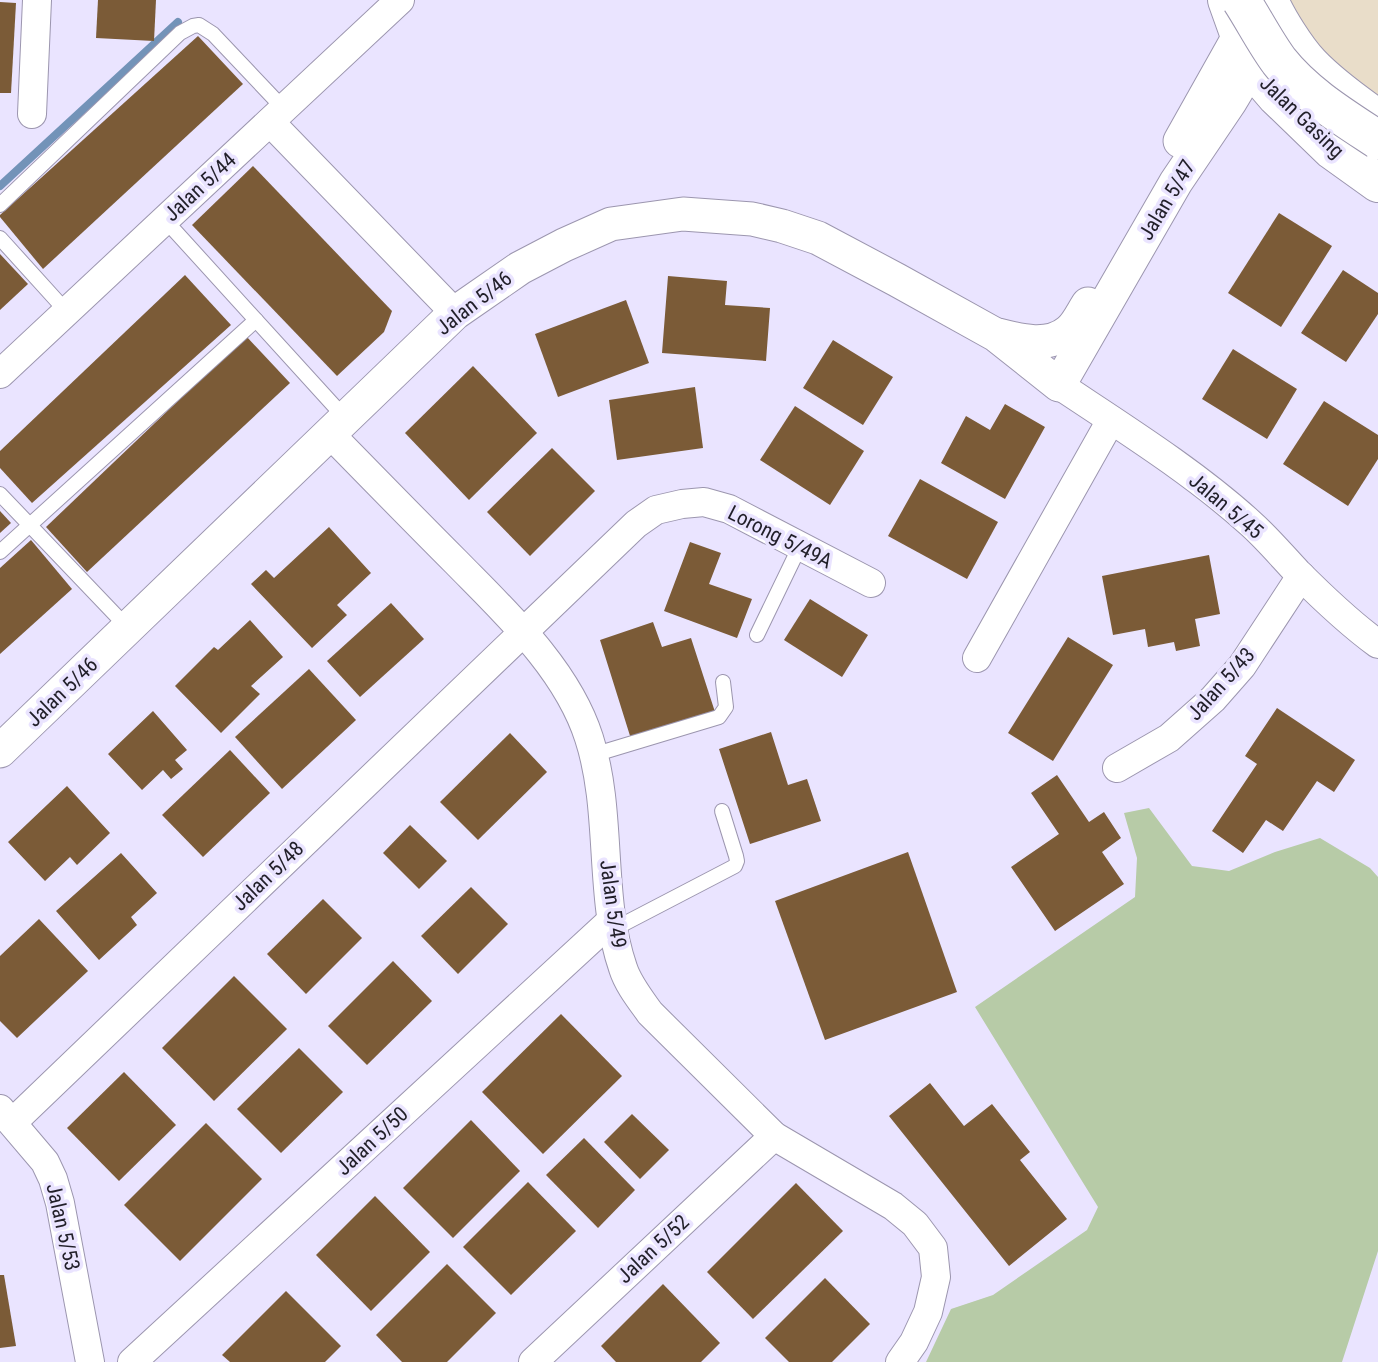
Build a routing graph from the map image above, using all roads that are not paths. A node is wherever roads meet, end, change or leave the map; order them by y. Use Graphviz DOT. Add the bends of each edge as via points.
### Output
graph roads {
  1 [pos="37,0"];
  2 [pos="400,0"];
  3 [pos="1227,0"];
  4 [pos="1272,8"];
  5 [pos="1244,34"];
  6 [pos="1310,63"];
  7 [pos="1276,96"];
  8 [pos="32,114"];
  9 [pos="277,115"];
  10 [pos="1378,119"];
  11 [pos="1378,139"];
  12 [pos="1378,183"];
  13 [pos="0,205"];
  14 [pos="165,220"];
  15 [pos="0,238"];
  16 [pos="67,312"];
  17 [pos="455,313"];
  18 [pos="256,320"];
  19 [pos="996,335"];
  20 [pos="0,374"];
  21 [pos="1059,385"];
  22 [pos="1111,420"];
  23 [pos="338,427"];
  24 [pos="0,494"];
  25 [pos="29,525"];
  26 [pos="800,546"];
  27 [pos="0,552"];
  28 [pos="1301,576"];
  29 [pos="871,583"];
  30 [pos="128,628"];
  31 [pos="523,631"];
  32 [pos="757,635"];
  33 [pos="1378,644"];
  34 [pos="976,657"];
  35 [pos="723,682"];
  36 [pos="0,751"];
  37 [pos="593,755"];
  38 [pos="1117,768"];
  39 [pos="722,811"];
  40 [pos="613,925"];
  41 [pos="6,1115"];
  42 [pos="774,1136"];
  43 [pos="90,1362"];
  44 [pos="132,1362"];
  45 [pos="533,1362"];
  46 [pos="900,1362"];
  1 -- 8 [label="street"];
  2 -- 9 [label="street, Jalan 5/44"];
  3 -- 5 [label="main road, Jalan Gasing"];
  4 -- 5 [label="street, Jalan 5/47"];
  4 -- 6 [label="main road, Jalan Gasing"];
  5 -- 7 [label="main road, Jalan Gasing"];
  5 -- 11 [label="main road, bridge" via="1339,115"];
  5 -- 19 [label="street, Jalan 5/47" via="1071,330 1047,341"];
  5 -- 21 [label="street, Jalan 5/47" via="1230,103 1176,182"];
  6 -- 7 [label="main road" via="1284,61 1276,68 1272,83"];
  6 -- 10 [label="main road, Jalan Gasing"];
  7 -- 12 [label="main road, Jalan Gasing" via="1332,150"];
  9 -- 13 [label="lane" via="213,34 192,26"];
  9 -- 14 [label="street, Jalan 5/44"];
  9 -- 17 [label="street"];
  14 -- 16 [label="street, Jalan 5/44"];
  14 -- 18 [label="lane"];
  15 -- 16 [label="lane"];
  16 -- 20 [label="street, Jalan 5/44"];
  17 -- 19 [label="street, Jalan 5/46" via="520,268 611,224 683,214 752,219 818,237"];
  17 -- 23 [label="street, Jalan 5/46"];
  18 -- 23 [label="lane"];
  18 -- 25 [label="lane"];
  19 -- 21 [label="street, Jalan 5/46"];
  21 -- 22 [label="street, Jalan 5/45"];
  22 -- 28 [label="street, Jalan 5/45" via="1251,523"];
  22 -- 34 [label="street"];
  23 -- 30 [label="street, Jalan 5/46"];
  23 -- 31 [label="street, Jalan 5/49"];
  24 -- 25 [label="lane"];
  25 -- 27 [label="lane"];
  25 -- 30 [label="lane"];
  26 -- 29 [label="street, Lorong 5/49A"];
  26 -- 31 [label="street, Lorong 5/49A" via="729,509 704,502 656,510"];
  26 -- 32 [label="lane"];
  28 -- 33 [label="street, Jalan 5/45"];
  28 -- 38 [label="street, Jalan 5/43" via="1242,666 1213,699 1169,738"];
  30 -- 36 [label="street, Jalan 5/46"];
  31 -- 37 [label="street, Jalan 5/49" via="568,692"];
  31 -- 41 [label="street, Jalan 5/48"];
  35 -- 37 [label="lane" via="726,707 719,717"];
  37 -- 40 [label="street, Jalan 5/49" via="600,784"];
  39 -- 40 [label="lane" via="735,866"];
  40 -- 42 [label="street, Jalan 5/49" via="623,969 650,1013"];
  40 -- 44 [label="street, Jalan 5/50"];
  41 -- 43 [label="street, Jalan 5/53" via="45,1162 53,1179"];
  42 -- 45 [label="street, Jalan 5/52"];
  42 -- 46 [label="street, Jalan 5/49" via="893,1206 915,1224 933,1248 936,1277 928,1312"];
}
